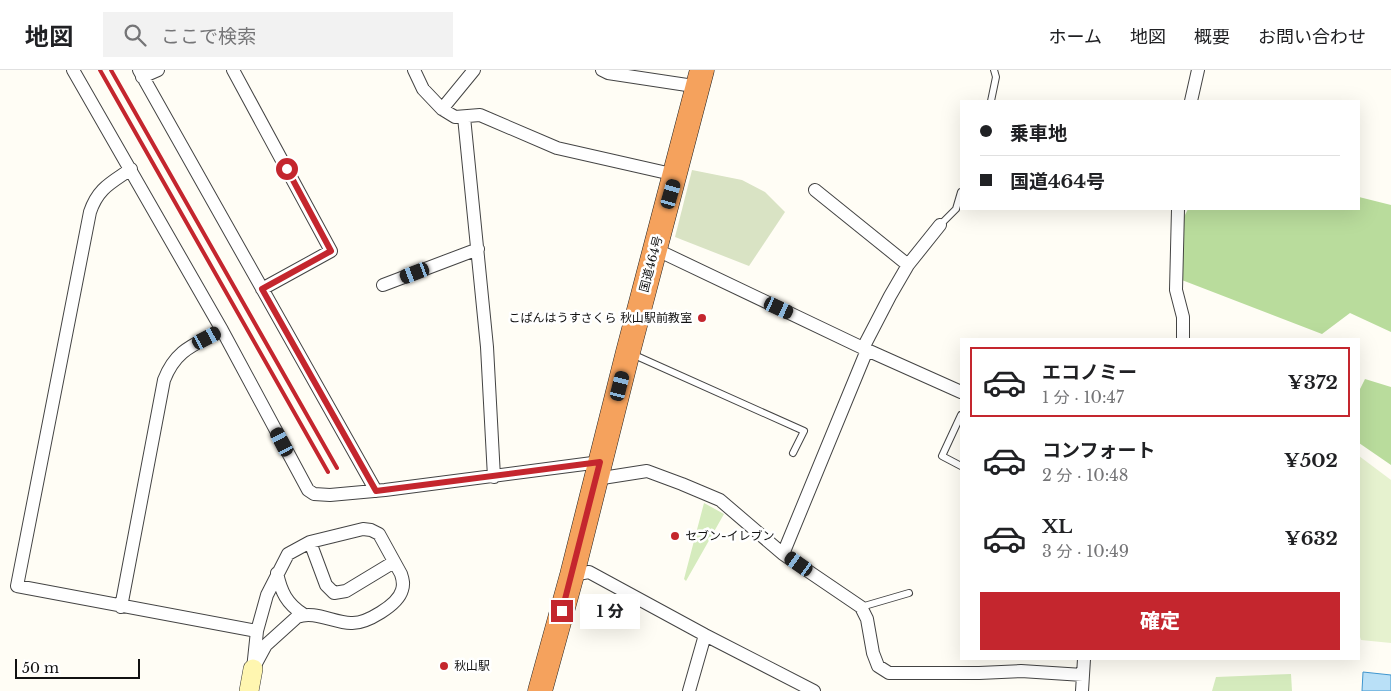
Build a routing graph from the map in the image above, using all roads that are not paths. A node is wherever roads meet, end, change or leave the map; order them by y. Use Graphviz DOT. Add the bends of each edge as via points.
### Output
graph roads {
  1 [pos="73,70"];
  2 [pos="158,70"];
  3 [pos="233,70"];
  4 [pos="414,70"];
  5 [pos="474,70"];
  6 [pos="602,70"];
  7 [pos="994,70"];
  8 [pos="1198,70"];
  9 [pos="140,73"];
  10 [pos="700,81"];
  11 [pos="991,100"];
  12 [pos="1191,100"];
  13 [pos="442,109"];
  14 [pos="464,117"];
  15 [pos="130,169"];
  16 [pos="676,175"];
  17 [pos="815,190"];
  18 [pos="960,196"];
  19 [pos="1178,210"];
  20 [pos="940,225"];
  21 [pos="478,249"];
  22 [pos="655,249"];
  23 [pos="908,265"];
  24 [pos="383,285"];
  25 [pos="262,289"];
  26 [pos="222,330"];
  27 [pos="1183,338"];
  28 [pos="865,349"];
  29 [pos="628,352"];
  30 [pos="960,392"];
  31 [pos="960,417"];
  32 [pos="793,453"];
  33 [pos="960,465"];
  34 [pos="598,470"];
  35 [pos="494,476"];
  36 [pos="376,491"];
  37 [pos="310,542"];
  38 [pos="783,554"];
  39 [pos="394,562"];
  40 [pos="278,573"];
  41 [pos="572,575"];
  42 [pos="909,592"];
  43 [pos="121,607"];
  44 [pos="861,607"];
  45 [pos="303,614"];
  46 [pos="257,631"];
  47 [pos="705,635"];
  48 [pos="1084,660"];
  49 [pos="253,670"];
  50 [pos="1083,676"];
  51 [pos="249,691"];
  52 [pos="540,691"];
  53 [pos="689,691"];
  54 [pos="814,691"];
  55 [pos="1082,691"];
  1 -- 15 [label="street"];
  2 -- 9 [label="street"];
  3 -- 25 [label="street" via="331,251"];
  4 -- 13 [label="street" via="423,89"];
  5 -- 13 [label="street"];
  6 -- 10 [label="street" via="687,85"];
  7 -- 11 [label="lane" via="996,77"];
  8 -- 12 [label="street"];
  9 -- 25 [label="street"];
  10 -- 16 [label="highway, 国道464号"];
  13 -- 14 [label="street" via="455,117"];
  14 -- 16 [label="street" via="480,115 557,148"];
  14 -- 21 [label="street"];
  15 -- 26 [label="street"];
  15 -- 43 [label="street" via="100,190 90,212 17,586"];
  16 -- 22 [label="highway, 国道464号"];
  17 -- 23 [label="street"];
  18 -- 20 [label="lane" via="956,210"];
  19 -- 27 [label="street" via="1176,290 1183,317"];
  20 -- 23 [label="street"];
  21 -- 24 [label="street"];
  21 -- 35 [label="street"];
  22 -- 28 [label="street"];
  22 -- 29 [label="highway, 国道464号"];
  23 -- 28 [label="street"];
  25 -- 36 [label="street"];
  26 -- 36 [label="street" via="308,490 314,494 330,495"];
  26 -- 43 [label="street" via="191,346 169,366"];
  28 -- 30 [label="street"];
  28 -- 38 [label="street"];
  29 -- 32 [label="lane" via="804,431"];
  29 -- 34 [label="highway, 国道464号"];
  31 -- 33 [label="lane" via="942,456"];
  34 -- 35 [label="street"];
  34 -- 38 [label="street" via="647,471 720,500"];
  34 -- 41 [label="highway, 国道464号"];
  35 -- 36 [label="street"];
  37 -- 39 [label="street" via="354,530 371,530 378,534"];
  37 -- 39 [label="street" via="326,585 334,593 346,591"];
  37 -- 40 [label="street" via="288,554"];
  38 -- 44 [label="street"];
  39 -- 45 [label="street" via="403,582 402,591 393,604 369,619 352,623"];
  40 -- 45 [label="street" via="282,593 294,609"];
  40 -- 46 [label="street" via="267,596"];
  41 -- 47 [label="street" via="589,572"];
  41 -- 52 [label="highway, 国道464号"];
  42 -- 44 [label="lane"];
  43 -- 46 [label="street"];
  44 -- 50 [label="street" via="878,666 889,673 1022,671"];
  45 -- 49 [label="street" via="266,645"];
  46 -- 49 [label="street"];
  47 -- 53 [label="street"];
  47 -- 54 [label="street"];
  48 -- 50 [label="street"];
  49 -- 51 [label="street"];
  50 -- 55 [label="street"];
}
